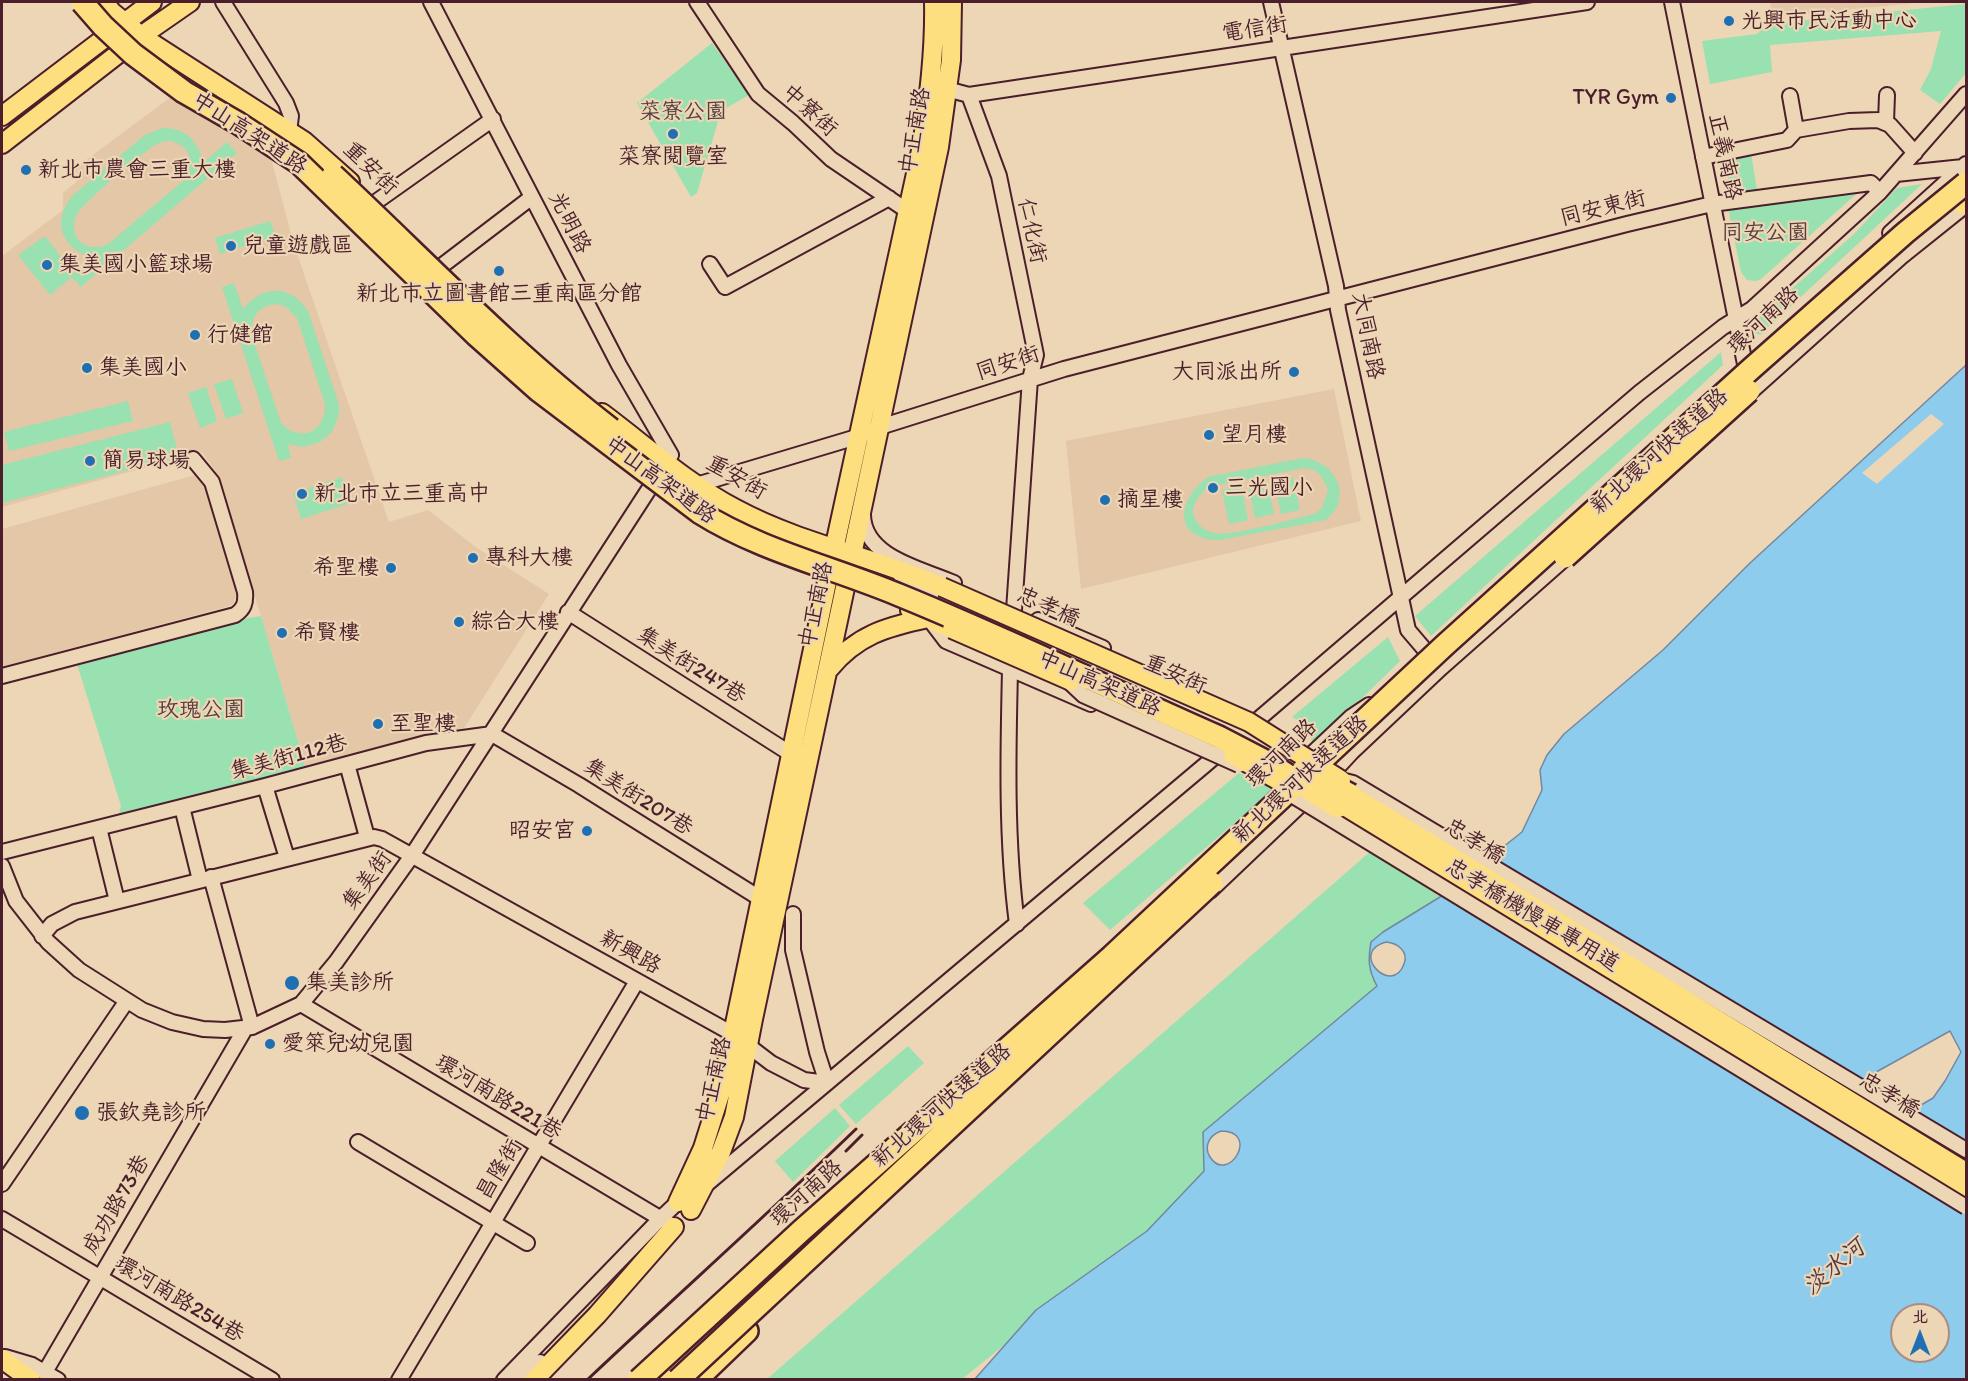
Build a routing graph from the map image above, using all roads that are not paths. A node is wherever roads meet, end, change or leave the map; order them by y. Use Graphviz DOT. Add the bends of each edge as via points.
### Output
graph roads {
  1 [pos="81,2"];
  2 [pos="102,2"];
  3 [pos="152,2"];
  4 [pos="190,2"];
  5 [pos="223,2"];
  6 [pos="431,2"];
  7 [pos="698,2"];
  8 [pos="934,2"];
  9 [pos="952,2"];
  10 [pos="1271,2"];
  11 [pos="1587,2"];
  12 [pos="1671,2"];
  13 [pos="124,23"];
  14 [pos="107,35"];
  15 [pos="141,36"];
  16 [pos="1282,47"];
  17 [pos="122,51"];
  18 [pos="940,87"];
  19 [pos="1966,94"];
  20 [pos="969,95"];
  21 [pos="1887,95"];
  22 [pos="1790,96"];
  23 [pos="2,116"];
  24 [pos="493,119"];
  25 [pos="1886,122"];
  26 [pos="1796,130"];
  27 [pos="289,131"];
  28 [pos="2,144"];
  29 [pos="1915,153"];
  30 [pos="1702,158"];
  31 [pos="1896,174"];
  32 [pos="1965,189"];
  33 [pos="1880,192"];
  34 [pos="532,197"];
  35 [pos="889,198"];
  36 [pos="373,204"];
  37 [pos="1712,204"];
  38 [pos="916,217"];
  39 [pos="710,264"];
  40 [pos="439,268"];
  41 [pos="411,283"];
  42 [pos="1337,299"];
  43 [pos="1736,318"];
  44 [pos="1746,366"];
  45 [pos="1030,379"];
  46 [pos="1751,392"];
  47 [pos="880,427"];
  48 [pos="860,436"];
  49 [pos="193,459"];
  50 [pos="666,462"];
  51 [pos="696,485"];
  52 [pos="651,486"];
  53 [pos="863,509"];
  54 [pos="834,549"];
  55 [pos="853,554"];
  56 [pos="884,559"];
  57 [pos="828,577"];
  58 [pos="847,583"];
  59 [pos="1401,596"];
  60 [pos="883,597"];
  61 [pos="1014,610"];
  62 [pos="568,612"];
  63 [pos="928,618"];
  64 [pos="1427,651"];
  65 [pos="1441,668"];
  66 [pos="1010,669"];
  67 [pos="828,670"];
  68 [pos="2,676"];
  69 [pos="1066,679"];
  70 [pos="1169,679"];
  71 [pos="1162,696"];
  72 [pos="1155,711"];
  73 [pos="1363,711"];
  74 [pos="1147,729"];
  75 [pos="1243,731"];
  76 [pos="492,734"];
  77 [pos="1229,744"];
  78 [pos="791,754"];
  79 [pos="347,764"];
  80 [pos="1307,780"];
  81 [pos="265,786"];
  82 [pos="1343,794"];
  83 [pos="182,807"];
  84 [pos="99,828"];
  85 [pos="367,837"];
  86 [pos="2,852"];
  87 [pos="411,857"];
  88 [pos="286,858"];
  89 [pos="2,866"];
  90 [pos="205,879"];
  91 [pos="761,899"];
  92 [pos="117,901"];
  93 [pos="793,914"];
  94 [pos="1017,924"];
  95 [pos="42,936"];
  96 [pos="637,981"];
  97 [pos="126,1002"];
  98 [pos="301,1004"];
  99 [pos="249,1028"];
  100 [pos="733,1034"];
  101 [pos="748,1045"];
  102 [pos="827,1083"];
  103 [pos="358,1142"];
  104 [pos="538,1146"];
  105 [pos="1966,1150"];
  106 [pos="1966,1172"];
  107 [pos="2,1184"];
  108 [pos="705,1185"];
  109 [pos="1966,1192"];
  110 [pos="685,1206"];
  111 [pos="1966,1207"];
  112 [pos="2,1220"];
  113 [pos="493,1223"];
  114 [pos="667,1223"];
  115 [pos="527,1243"];
  116 [pos="807,1262"];
  117 [pos="99,1277"];
  118 [pos="2,1357"];
  119 [pos="38,1376"];
  120 [pos="58,1380"];
  121 [pos="272,1380"];
  122 [pos="399,1380"];
  123 [pos="504,1380"];
  124 [pos="522,1380"];
  125 [pos="534,1380"];
  126 [pos="631,1380"];
  127 [pos="639,1380"];
  128 [pos="659,1380"];
  129 [pos="680,1380"];
  130 [pos="696,1380"];
  1 -- 14 [label="main road, 重安街"];
  1 -- 82 [label="highway, 中山高架道路, bridge" via="133,54 184,92 299,164 539,391 717,524 759,544 903,597"];
  2 -- 13 [label="main road, 重安街"];
  2 -- 82 [label="highway, 中山高架道路, bridge" via="130,33 160,57 309,153 550,381 706,500 777,536 892,577 1217,722"];
  3 -- 13 [label="main road"];
  4 -- 15 [label="main road"];
  5 -- 27 [label="street" via="286,104 291,116"];
  6 -- 24 [label="street, 光明路"];
  7 -- 35 [label="street, 中寮街" via="758,94 831,159"];
  8 -- 18 [label="main road, 中正南路"];
  9 -- 18 [label="main road, 中正南路" via="951,60"];
  10 -- 16 [label="street, 大同南路"];
  11 -- 16 [label="street, 電信街"];
  12 -- 30 [label="street, 正義南路"];
  13 -- 14 [label="main road"];
  13 -- 15 [label="main road, 重安街"];
  14 -- 17 [label="main road, 重安街"];
  14 -- 23 [label="main road"];
  15 -- 17 [label="main road"];
  15 -- 27 [label="main road, 重安街"];
  16 -- 20 [label="street, 電信街"];
  16 -- 42 [label="street, 大同南路"];
  17 -- 28 [label="main road"];
  17 -- 41 [label="main road, 重安街" via="174,94 295,170"];
  18 -- 20 [label="street, 電信街"];
  18 -- 38 [label="main road, 中正南路" via="922,146"];
  19 -- 29 [label="street, 環河南路"];
  20 -- 45 [label="street, 仁化街" via="999,176 1036,355"];
  21 -- 25 [label="street"];
  22 -- 26 [label="street"];
  24 -- 34 [label="street, 光明路"];
  24 -- 36 [label="street"];
  25 -- 26 [label="street" via="1849,121"];
  25 -- 29 [label="street"];
  26 -- 30 [label="street" via="1787,140"];
  27 -- 36 [label="main road, 重安街" via="315,149"];
  29 -- 31 [label="street, 環河南路"];
  30 -- 37 [label="street, 正義南路"];
  31 -- 32 [label="street"];
  31 -- 33 [label="street, 環河南路"];
  32 -- 44 [label="street, 環河南路"];
  32 -- 46 [label="street" via="1901,257"];
  32 -- 116 [label="highway, 新北環河快速道路, bridge" via="1914,243 1455,655"];
  32 -- 127 [label="highway, 新北環河快速道路, bridge" via="1905,233 1752,368 1445,645 1112,956"];
  33 -- 37 [label="street, 同安東街" via="1871,183"];
  33 -- 43 [label="street, 環河南路" via="1752,309"];
  34 -- 40 [label="street"];
  34 -- 50 [label="street, 光明路" via="671,455"];
  35 -- 38 [label="street, 中寮街"];
  35 -- 39 [label="street" via="725,287"];
  36 -- 40 [label="main road, 重安街"];
  37 -- 42 [label="street, 同安東街"];
  37 -- 43 [label="street, 正義南路"];
  38 -- 47 [label="main road, 中正南路"];
  38 -- 48 [label="main road, 中正南路"];
  40 -- 41 [label="street"];
  40 -- 50 [label="main road, 重安街" via="552,373"];
  41 -- 52 [label="main road, 重安街" via="524,389"];
  42 -- 45 [label="street, 同安街"];
  42 -- 59 [label="street, 大同南路"];
  43 -- 44 [label="street, 正義南路"];
  43 -- 59 [label="street, 環河南路" via="1639,393"];
  44 -- 46 [label="street, 正義南路"];
  44 -- 64 [label="street, 環河南路" via="1592,510"];
  45 -- 47 [label="street, 同安街"];
  45 -- 61 [label="street, 仁化街"];
  46 -- 65 [label="street"];
  47 -- 48 [label="street, 同安街"];
  47 -- 53 [label="main road, 中正南路"];
  48 -- 51 [label="street, 同安街"];
  48 -- 54 [label="main road, 中正南路"];
  49 -- 68 [label="street" via="212,482 245,592 243,610"];
  50 -- 51 [label="main road, 重安街"];
  50 -- 52 [label="street, 集美街"];
  51 -- 54 [label="main road, 重安街" via="736,510"];
  52 -- 57 [label="main road, 重安街" via="716,532 780,561"];
  52 -- 62 [label="street, 集美街"];
  53 -- 55 [label="main road, 中正南路"];
  53 -- 56 [label="street, 重安街" via="867,531"];
  54 -- 55 [label="main road, 重安街"];
  54 -- 57 [label="main road, 中正南路"];
  55 -- 56 [label="main road, 重安街"];
  55 -- 58 [label="main road, 中正南路"];
  56 -- 61 [label="street, 重安街"];
  56 -- 71 [label="street, 重安街" via="933,597"];
  56 -- 82 [label="main road, 忠孝橋, bridge" via="1249,722"];
  57 -- 58 [label="main road, 重安街"];
  57 -- 78 [label="main road, 中正南路"];
  58 -- 60 [label="main road, 重安街"];
  58 -- 67 [label="main road, 中正南路"];
  59 -- 64 [label="street, 大同南路" via="1408,630"];
  59 -- 75 [label="street, 環河南路"];
  60 -- 63 [label="main road, 重安街"];
  60 -- 72 [label="street, 重安街" via="912,603"];
  61 -- 70 [label="street, 重安街"];
  62 -- 76 [label="street, 集美街"];
  62 -- 78 [label="street, 集美街247巷"];
  63 -- 66 [label="street, 重安街" via="946,641"];
  63 -- 67 [label="main road" via="870,634 841,654"];
  63 -- 69 [label="main road, 忠孝橋, bridge"];
  64 -- 65 [label="street, 大同南路"];
  64 -- 73 [label="street, 環河南路"];
  65 -- 80 [label="street" via="1352,752"];
  66 -- 74 [label="street, 重安街"];
  66 -- 94 [label="street" via="1012,884"];
  67 -- 101 [label="main road, 中正南路"];
  69 -- 82 [label="main road, 忠孝橋, bridge" via="1227,752 1302,794"];
  69 -- 111 [label="street, 忠孝橋機慢車專用道, bridge" via="1083,695 1221,756 1316,808"];
  70 -- 71 [label="street"];
  70 -- 75 [label="street, 重安街" via="1238,711"];
  71 -- 72 [label="street"];
  71 -- 75 [label="street, 重安街"];
  72 -- 74 [label="street"];
  72 -- 77 [label="street, 重安街"];
  73 -- 80 [label="highway" via="1359,724"];
  74 -- 77 [label="street, 重安街" via="1192,750"];
  75 -- 77 [label="street, 環河南路"];
  75 -- 80 [label="street, 重安街" via="1279,751"];
  76 -- 79 [label="street, 集美街112巷" via="426,743"];
  76 -- 87 [label="street, 集美街"];
  76 -- 91 [label="street, 集美街207巷"];
  77 -- 80 [label="street, 重安街" via="1271,767"];
  77 -- 94 [label="street, 環河南路"];
  78 -- 91 [label="main road, 中正南路"];
  79 -- 81 [label="street, 集美街112巷"];
  79 -- 85 [label="street"];
  80 -- 126 [label="street, 環河南路" via="1079,974"];
  80 -- 128 [label="highway" via="1077,998"];
  80 -- 129 [label="street" via="1056,1036"];
  81 -- 83 [label="street, 集美街112巷"];
  81 -- 88 [label="street"];
  82 -- 105 [label="street, 忠孝橋機慢車專用道" via="1353,783"];
  82 -- 106 [label="main road, 忠孝橋"];
  82 -- 109 [label="main road, 忠孝橋"];
  83 -- 84 [label="street, 集美街112巷"];
  83 -- 90 [label="street"];
  84 -- 86 [label="street, 集美街112巷"];
  84 -- 92 [label="street"];
  85 -- 87 [label="street, 新興路" via="382,839"];
  85 -- 88 [label="street"];
  87 -- 96 [label="street, 新興路"];
  87 -- 98 [label="street, 集美街"];
  88 -- 90 [label="street"];
  89 -- 95 [label="street, 集美街" via="16,901"];
  90 -- 92 [label="street"];
  90 -- 99 [label="street"];
  91 -- 100 [label="main road, 中正南路"];
  92 -- 95 [label="street" via="62,917"];
  93 -- 102 [label="street" via="793,950"];
  94 -- 102 [label="street, 環河南路"];
  95 -- 97 [label="street, 集美街" via="80,970"];
  96 -- 100 [label="street, 新興路"];
  96 -- 104 [label="street, 昌隆街"];
  97 -- 99 [label="street, 集美街" via="172,1022 203,1029"];
  97 -- 107 [label="street"];
  98 -- 99 [label="street, 集美街"];
  98 -- 104 [label="street, 環河南路221巷"];
  99 -- 117 [label="street, 成功路73巷"];
  100 -- 101 [label="street, 新興路"];
  100 -- 110 [label="main road, 中正南路" via="713,1120"];
  101 -- 102 [label="street, 新興路" via="771,1063 804,1080"];
  101 -- 108 [label="main road, 中正南路" via="734,1117"];
  102 -- 108 [label="street, 環河南路"];
  103 -- 113 [label="street"];
  104 -- 113 [label="street, 昌隆街"];
  104 -- 114 [label="street, 環河南路221巷"];
  108 -- 110 [label="main road, 中正南路"];
  110 -- 114 [label="street"];
  112 -- 117 [label="street, 環河南路254巷"];
  113 -- 115 [label="street"];
  113 -- 122 [label="street, 昌隆街"];
  114 -- 123 [label="street"];
  114 -- 124 [label="street" via="642,1257"];
  114 -- 125 [label="main road" via="597,1315"];
  116 -- 129 [label="highway, 新北環河快速道路, bridge"];
  116 -- 130 [label="highway, bridge" via="747,1331"];
  117 -- 119 [label="street, 成功路73巷"];
  117 -- 121 [label="street, 環河南路254巷"];
  118 -- 119 [label="main road"];
  119 -- 120 [label="street"];
}
